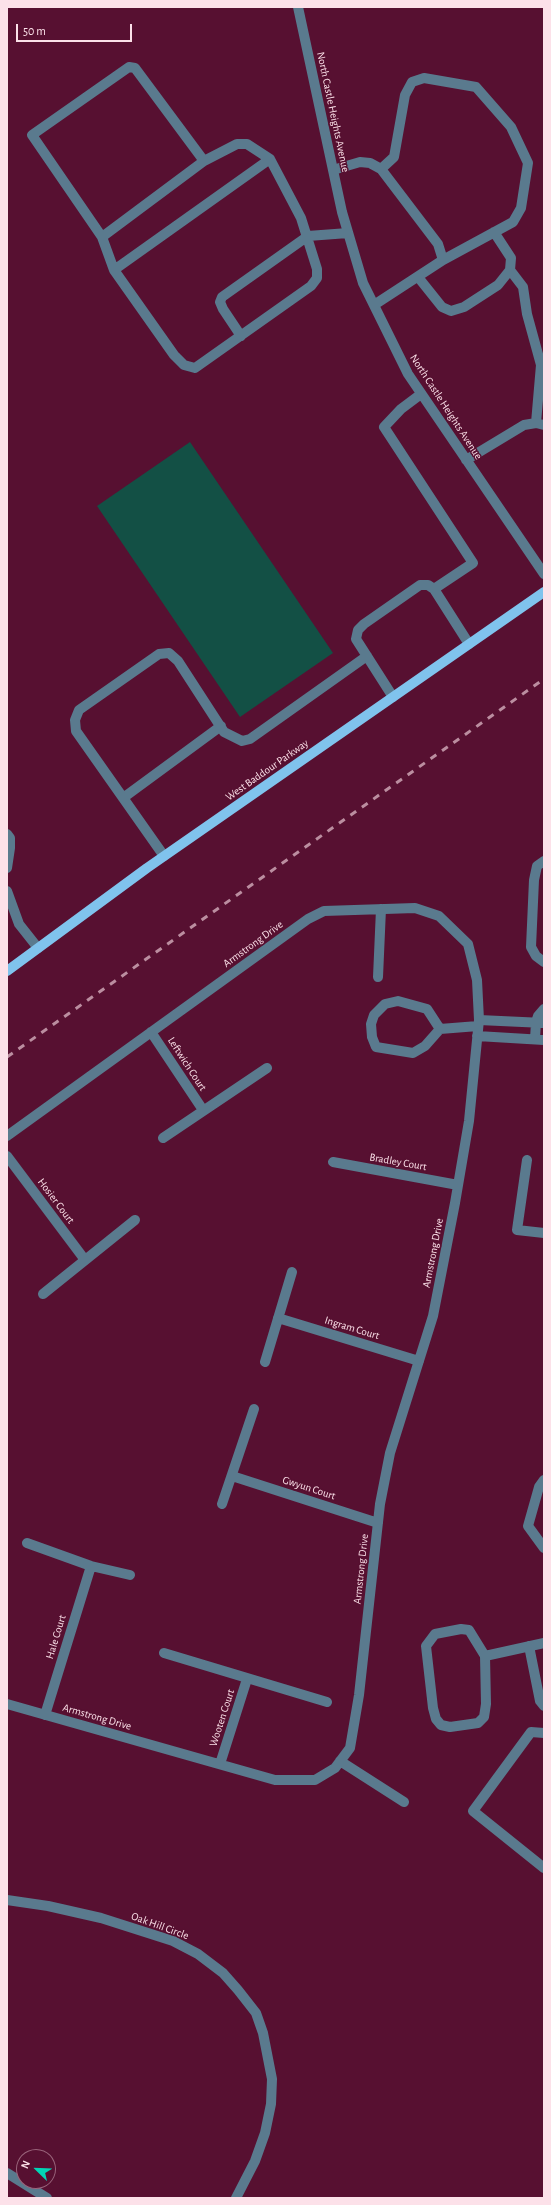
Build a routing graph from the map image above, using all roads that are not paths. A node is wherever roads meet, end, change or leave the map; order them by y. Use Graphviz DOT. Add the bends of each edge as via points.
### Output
graph roads {
  1 [pos="298,7"];
  2 [pos="270,159"];
  3 [pos="204,161"];
  4 [pos="381,169"];
  5 [pos="333,170"];
  6 [pos="494,232"];
  7 [pos="348,233"];
  8 [pos="102,236"];
  9 [pos="308,236"];
  10 [pos="442,260"];
  11 [pos="114,270"];
  12 [pos="510,270"];
  13 [pos="418,277"];
  14 [pos="374,305"];
  15 [pos="241,336"];
  16 [pos="421,394"];
  17 [pos="540,424"];
  18 [pos="466,460"];
  19 [pos="544,574"];
  20 [pos="434,589"];
  21 [pos="544,592"];
  22 [pos="468,644"];
  23 [pos="367,656"];
  24 [pos="393,697"];
  25 [pos="221,726"];
  26 [pos="123,798"];
  27 [pos="7,834"];
  28 [pos="164,856"];
  29 [pos="544,861"];
  30 [pos="7,868"];
  31 [pos="7,891"];
  32 [pos="381,909"];
  33 [pos="38,948"];
  34 [pos="544,962"];
  35 [pos="7,971"];
  36 [pos="378,977"];
  37 [pos="544,1010"];
  38 [pos="540,1022"];
  39 [pos="478,1027"];
  40 [pos="440,1029"];
  41 [pos="151,1032"];
  42 [pos="540,1040"];
  43 [pos="267,1068"];
  44 [pos="203,1110"];
  45 [pos="7,1136"];
  46 [pos="163,1138"];
  47 [pos="7,1156"];
  48 [pos="527,1160"];
  49 [pos="333,1162"];
  50 [pos="458,1185"];
  51 [pos="135,1220"];
  52 [pos="544,1232"];
  53 [pos="85,1260"];
  54 [pos="292,1272"];
  55 [pos="43,1294"];
  56 [pos="278,1318"];
  57 [pos="419,1361"];
  58 [pos="265,1362"];
  59 [pos="254,1408"];
  60 [pos="232,1476"];
  61 [pos="544,1480"];
  62 [pos="222,1504"];
  63 [pos="378,1523"];
  64 [pos="27,1543"];
  65 [pos="544,1548"];
  66 [pos="90,1566"];
  67 [pos="130,1575"];
  68 [pos="544,1643"];
  69 [pos="530,1646"];
  70 [pos="164,1653"];
  71 [pos="485,1656"];
  72 [pos="247,1679"];
  73 [pos="327,1702"];
  74 [pos="7,1704"];
  75 [pos="544,1706"];
  76 [pos="45,1715"];
  77 [pos="544,1733"];
  78 [pos="340,1762"];
  79 [pos="220,1764"];
  80 [pos="404,1802"];
  81 [pos="544,1868"];
  82 [pos="7,1900"];
  83 [pos="7,2173"];
  84 [pos="47,2198"];
  85 [pos="236,2198"];
  1 -- 5 [label="street, North Castle Heights Avenue"];
  2 -- 3 [label="street" via="247,144 237,144"];
  2 -- 9 [label="street"];
  2 -- 11 [label="street"];
  3 -- 8 [label="street"];
  3 -- 8 [label="street" via="135,68 129,68 32,135"];
  4 -- 5 [label="street" via="360,162"];
  4 -- 6 [label="street" via="394,156 405,95 412,82 424,78 476,87 511,127 528,163 521,208 512,222"];
  4 -- 10 [label="street" via="438,244"];
  5 -- 7 [label="street, North Castle Heights Avenue"];
  6 -- 10 [label="street"];
  6 -- 12 [label="street" via="512,258"];
  7 -- 9 [label="street"];
  7 -- 14 [label="street, North Castle Heights Avenue"];
  8 -- 11 [label="street"];
  9 -- 15 [label="street" via="317,278 311,286"];
  9 -- 15 [label="street" via="222,297 220,302 223,309"];
  10 -- 13 [label="street"];
  11 -- 15 [label="street" via="174,355 184,365 194,368"];
  12 -- 13 [label="street" via="498,285 464,307 451,311 442,307"];
  12 -- 17 [label="street" via="522,288 541,366"];
  13 -- 14 [label="street"];
  14 -- 16 [label="street, North Castle Heights Avenue" via="408,374"];
  16 -- 18 [label="street, North Castle Heights Avenue"];
  16 -- 20 [label="street" via="401,409 384,427 472,563"];
  17 -- 18 [label="street" via="524,425"];
  18 -- 19 [label="street, North Castle Heights Avenue"];
  20 -- 22 [label="street"];
  20 -- 23 [label="street" via="420,584 364,624 358,630 356,639"];
  21 -- 22 [label="main road, West Baddour Parkway"];
  22 -- 24 [label="main road, West Baddour Parkway"];
  23 -- 24 [label="street"];
  23 -- 25 [label="street" via="250,739 242,741 232,738"];
  24 -- 28 [label="main road, West Baddour Parkway"];
  25 -- 26 [label="street"];
  25 -- 26 [label="street" via="178,661 169,653 159,654 79,710 75,720 76,731"];
  26 -- 28 [label="street"];
  27 -- 30 [label="street" via="10,838 10,848"];
  28 -- 33 [label="main road, West Baddour Parkway"];
  29 -- 34 [label="street" via="537,866 534,880 532,947 536,956"];
  31 -- 33 [label="street" via="19,924"];
  32 -- 36 [label="street"];
  32 -- 39 [label="street, Armstrong Drive" via="415,908 439,916 468,944 477,980"];
  32 -- 41 [label="street, Armstrong Drive" via="324,911 308,919"];
  33 -- 35 [label="main road, West Baddour Parkway"];
  37 -- 38 [label="street"];
  38 -- 39 [label="street"];
  38 -- 42 [label="street"];
  39 -- 40 [label="street"];
  39 -- 42 [label="street"];
  39 -- 50 [label="street, Armstrong Drive" via="469,1121"];
  40 -- 40 [label="street" via="425,1046 413,1053 376,1046 371,1024 374,1015 385,1004 398,1001 427,1009"];
  41 -- 44 [label="street, Leftwich Court"];
  41 -- 45 [label="street, Armstrong Drive"];
  43 -- 44 [label="street, Leftwich Court"];
  44 -- 46 [label="street, Leftwich Court"];
  47 -- 53 [label="street, Hosier Court"];
  48 -- 52 [label="street" via="517,1230"];
  49 -- 50 [label="street, Bradley Court"];
  50 -- 57 [label="street, Armstrong Drive" via="433,1316"];
  51 -- 53 [label="street"];
  53 -- 55 [label="street"];
  54 -- 56 [label="street"];
  56 -- 57 [label="street, Ingram Court"];
  56 -- 58 [label="street"];
  57 -- 63 [label="street, Armstrong Drive" via="390,1453"];
  59 -- 60 [label="street"];
  60 -- 62 [label="street"];
  60 -- 63 [label="street, Gwyun Court"];
  61 -- 65 [label="street" via="538,1487 528,1526"];
  63 -- 78 [label="street, Armstrong Drive" via="359,1695 350,1748"];
  64 -- 66 [label="street"];
  66 -- 67 [label="street"];
  66 -- 76 [label="street, Hale Court"];
  68 -- 69 [label="street"];
  69 -- 71 [label="street"];
  69 -- 75 [label="street" via="540,1701"];
  70 -- 72 [label="street, Wooten Court"];
  71 -- 71 [label="street" via="469,1630 435,1634 430,1639 426,1646 433,1708 441,1725 450,1727 478,1723 484,1717"];
  72 -- 73 [label="street, Wooten Court"];
  72 -- 79 [label="street, Wooten Court"];
  74 -- 76 [label="street, Armstrong Drive"];
  76 -- 79 [label="street, Armstrong Drive"];
  77 -- 81 [label="street" via="531,1732 473,1811"];
  78 -- 79 [label="street, Armstrong Drive" via="315,1780 275,1780"];
  78 -- 80 [label="street"];
  82 -- 85 [label="street, Oak Hill Circle" via="102,1918 173,1941 198,1954 223,1973 238,1990 256,2014 272,2080 271,2104 265,2133 255,2161"];
  83 -- 84 [label="street"];
}
